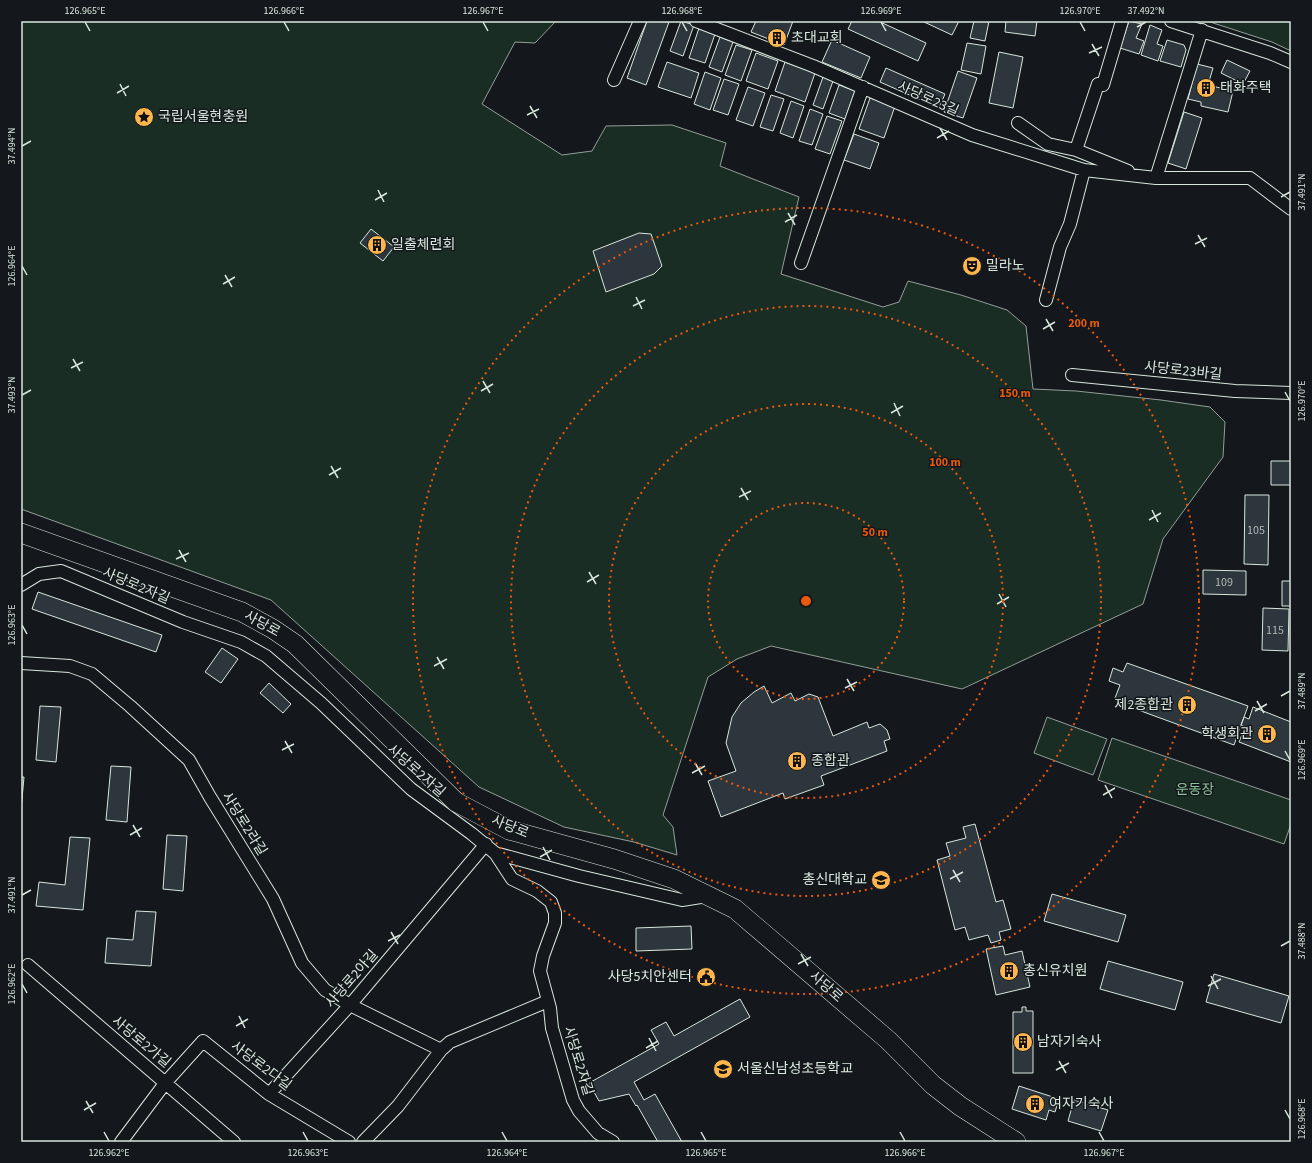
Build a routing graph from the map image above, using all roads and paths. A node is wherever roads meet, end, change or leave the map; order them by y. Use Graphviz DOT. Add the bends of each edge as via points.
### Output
graph roads {
  1 [pos="640,21"];
  2 [pos="696,21"];
  3 [pos="1122,21"];
  4 [pos="1171,21"];
  5 [pos="1202,30"];
  6 [pos="1291,62"];
  7 [pos="614,80"];
  8 [pos="863,87"];
  9 [pos="1018,123"];
  10 [pos="1076,150"];
  11 [pos="1084,170"];
  12 [pos="1142,176"];
  13 [pos="1156,178"];
  14 [pos="1291,209"];
  15 [pos="802,263"];
  16 [pos="1046,300"];
  17 [pos="1072,374"];
  18 [pos="1291,393"];
  19 [pos="22,535"];
  20 [pos="21,585"];
  21 [pos="21,663"];
  22 [pos="490,848"];
  23 [pos="710,896"];
  24 [pos="28,965"];
  25 [pos="548,1001"];
  26 [pos="350,1005"];
  27 [pos="441,1050"];
  28 [pos="166,1082"];
  29 [pos="269,1094"];
  30 [pos="121,1142"];
  31 [pos="234,1142"];
  32 [pos="349,1142"];
  33 [pos="363,1142"];
  34 [pos="613,1142"];
  35 [pos="1016,1142"];
  1 -- 7 [label="street"];
  2 -- 8 [label="street, 사당로23길"];
  3 -- 10 [label="street" via="1103,85 1098,84"];
  4 -- 5 [label="street"];
  5 -- 6 [label="street"];
  5 -- 13 [label="street"];
  8 -- 11 [label="street, 사당로23길" via="972,135"];
  8 -- 15 [label="street"];
  9 -- 10 [label="street" via="1048,144"];
  10 -- 12 [label="street"];
  11 -- 12 [label="street, 사당로23길"];
  11 -- 16 [label="street"];
  12 -- 13 [label="street, 사당로23길"];
  13 -- 14 [label="street, 사당로23길" via="1250,178"];
  17 -- 18 [label="street, 사당로23바길" via="1235,391"];
  19 -- 23 [label="main road, 사당로" via="242,612 273,629 295,644 456,802 509,830 614,859 674,879"];
  20 -- 22 [label="street, 사당로2자길" via="39,574 61,571 184,622 241,642 266,656 321,703 410,789"];
  21 -- 26 [label="street, 사당로2라길" via="70,666 92,674 189,760 273,899 302,963 325,990"];
  22 -- 23 [label="street" via="579,876 682,900"];
  22 -- 25 [label="street, 사당로2자길" via="512,878 552,902 555,923 540,971"];
  22 -- 26 [label="street, 사당로2아길"];
  23 -- 35 [label="main road, 사당로" via="735,909 888,1040 960,1106"];
  24 -- 28 [label="street, 사당로2가길"];
  25 -- 27 [label="street" via="450,1042"];
  25 -- 34 [label="street, 사당로2자길" via="552,1028 573,1100 598,1133"];
  26 -- 27 [label="street, 사당로2라길"];
  26 -- 29 [label="street, 사당로2아길"];
  27 -- 33 [label="street" via="398,1106"];
  28 -- 29 [label="street, 사당로2다길" via="203,1041"];
  28 -- 30 [label="street"];
  28 -- 31 [label="street, 사당로2가길"];
  29 -- 32 [label="street, 사당로2다길"];
}
